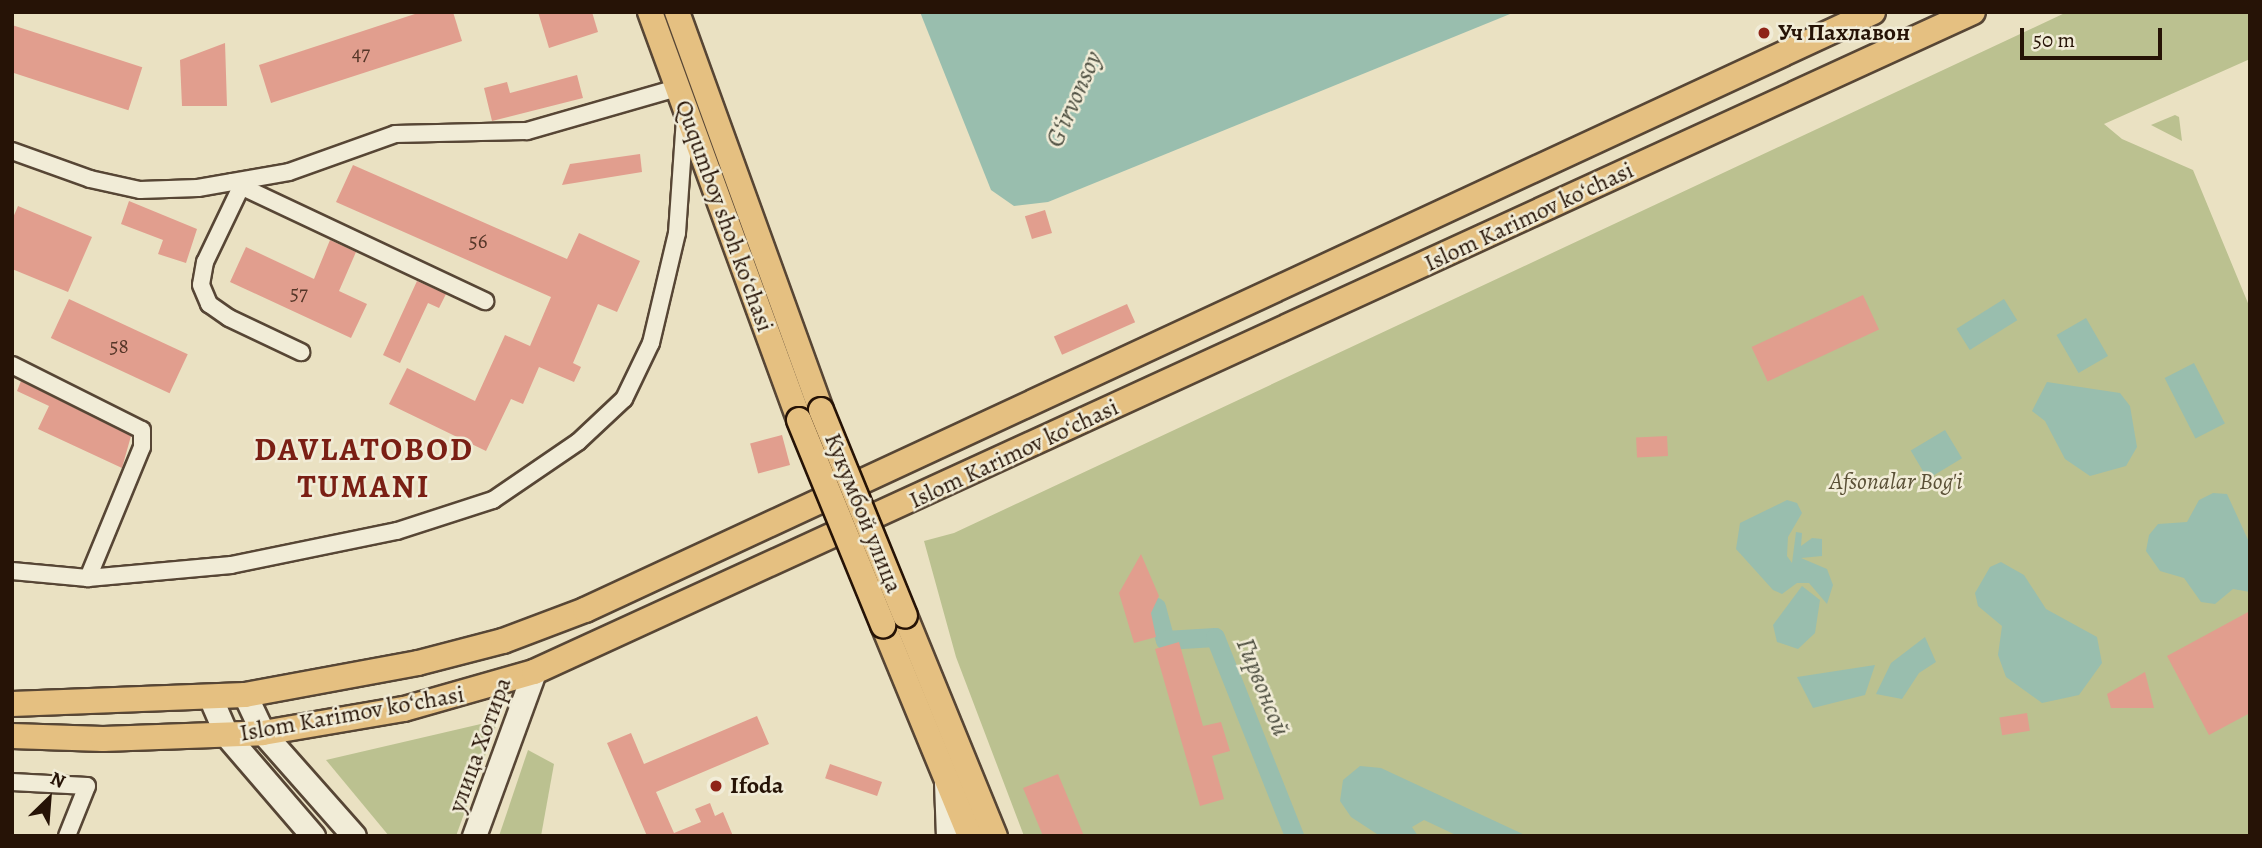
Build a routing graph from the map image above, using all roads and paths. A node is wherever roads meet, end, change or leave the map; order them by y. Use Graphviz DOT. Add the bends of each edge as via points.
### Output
graph roads {
  1 [pos="650,12"];
  2 [pos="677,12"];
  3 [pos="1873,12"];
  4 [pos="1973,12"];
  5 [pos="677,88"];
  6 [pos="685,111"];
  7 [pos="12,151"];
  8 [pos="237,184"];
  9 [pos="485,301"];
  10 [pos="301,352"];
  11 [pos="12,365"];
  12 [pos="821,410"];
  13 [pos="799,420"];
  14 [pos="12,570"];
  15 [pos="88,578"];
  16 [pos="894,620"];
  17 [pos="534,672"];
  18 [pos="245,695"];
  19 [pos="211,699"];
  20 [pos="12,704"];
  21 [pos="263,733"];
  22 [pos="12,736"];
  23 [pos="228,736"];
  24 [pos="946,772"];
  25 [pos="12,782"];
  26 [pos="67,836"];
  27 [pos="313,836"];
  28 [pos="354,836"];
  29 [pos="474,836"];
  30 [pos="948,836"];
  31 [pos="971,836"];
  32 [pos="995,836"];
  1 -- 5 [label="main road, Ququmboy shoh koʻchasi"];
  2 -- 12 [label="main road, Ququmboy shoh koʻchasi"];
  3 -- 18 [label="main road, Islom Karimov koʻchasi" via="1771,48 585,610 451,655"];
  4 -- 17 [label="main road, Islom Karimov koʻchasi"];
  5 -- 6 [label="main road, Ququmboy shoh koʻchasi"];
  5 -- 8 [label="street" via="527,131 395,134 289,172"];
  6 -- 13 [label="main road, Ququmboy shoh koʻchasi"];
  6 -- 15 [label="street" via="677,233 651,343 624,399 578,442 493,500 397,531 231,565"];
  7 -- 8 [label="street" via="90,179 140,190"];
  8 -- 9 [label="street"];
  8 -- 10 [label="street" via="205,262 201,285 209,304 229,318"];
  11 -- 15 [label="street" via="142,430 142,447"];
  12 -- 16 [label="main road, Кукумбой улица, bridge"];
  13 -- 16 [label="main road, Кукумбой улица, bridge"];
  14 -- 15 [label="street"];
  16 -- 24 [label="main road"];
  16 -- 32 [label="main road"];
  17 -- 21 [label="main road, Islom Karimov koʻchasi" via="404,709"];
  17 -- 29 [label="main road, улица Хотира"];
  18 -- 19 [label="main road, Islom Karimov koʻchasi"];
  18 -- 21 [label="main road"];
  19 -- 20 [label="main road, Islom Karimov koʻchasi"];
  19 -- 23 [label="main road"];
  21 -- 23 [label="main road, Islom Karimov koʻchasi"];
  21 -- 28 [label="main road"];
  22 -- 23 [label="main road, Islom Karimov koʻchasi"];
  23 -- 27 [label="main road"];
  24 -- 30 [label="main road"];
  24 -- 31 [label="main road"];
  25 -- 26 [label="street" via="87,786"];
}
